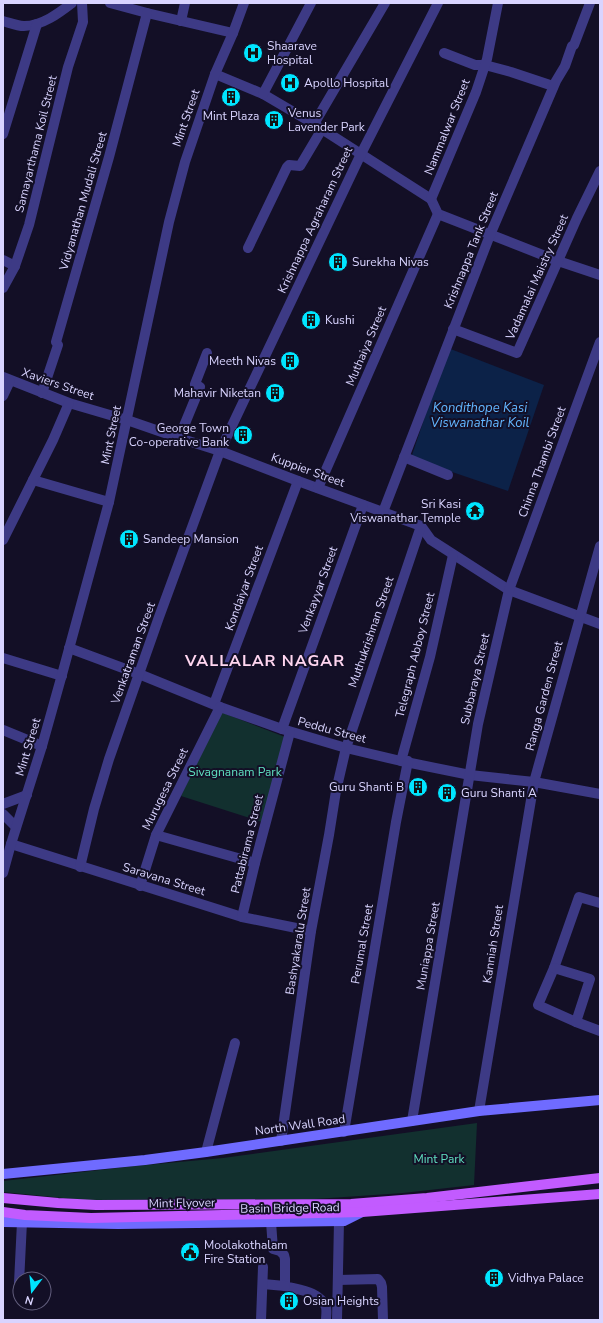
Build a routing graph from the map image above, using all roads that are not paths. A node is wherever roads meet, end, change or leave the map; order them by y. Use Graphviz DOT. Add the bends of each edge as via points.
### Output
graph roads {
  1 [pos="72,3"];
  2 [pos="82,3"];
  3 [pos="110,3"];
  4 [pos="185,3"];
  5 [pos="244,3"];
  6 [pos="310,3"];
  7 [pos="385,3"];
  8 [pos="438,3"];
  9 [pos="498,3"];
  10 [pos="590,3"];
  11 [pos="147,13"];
  12 [pos="3,21"];
  13 [pos="181,21"];
  14 [pos="38,24"];
  15 [pos="233,33"];
  16 [pos="444,53"];
  17 [pos="485,65"];
  18 [pos="216,74"];
  19 [pos="553,86"];
  20 [pos="262,94"];
  21 [pos="318,126"];
  22 [pos="3,134"];
  23 [pos="361,154"];
  24 [pos="600,171"];
  25 [pos="431,199"];
  26 [pos="438,214"];
  27 [pos="490,235"];
  28 [pos="248,248"];
  29 [pos="3,260"];
  30 [pos="558,261"];
  31 [pos="15,266"];
  32 [pos="600,275"];
  33 [pos="3,288"];
  34 [pos="453,329"];
  35 [pos="600,342"];
  36 [pos="207,353"];
  37 [pos="7,379"];
  38 [pos="42,393"];
  39 [pos="3,396"];
  40 [pos="69,404"];
  41 [pos="127,420"];
  42 [pos="179,438"];
  43 [pos="220,451"];
  44 [pos="404,457"];
  45 [pos="448,475"];
  46 [pos="33,480"];
  47 [pos="298,481"];
  48 [pos="318,488"];
  49 [pos="109,502"];
  50 [pos="363,505"];
  51 [pos="383,512"];
  52 [pos="421,526"];
  53 [pos="3,540"];
  54 [pos="600,546"];
  55 [pos="453,555"];
  56 [pos="509,590"];
  57 [pos="579,616"];
  58 [pos="600,624"];
  59 [pos="69,648"];
  60 [pos="3,658"];
  61 [pos="139,674"];
  62 [pos="62,676"];
  63 [pos="217,706"];
  64 [pos="3,730"];
  65 [pos="286,731"];
  66 [pos="42,746"];
  67 [pos="346,748"];
  68 [pos="405,761"];
  69 [pos="470,775"];
  70 [pos="534,782"];
  71 [pos="600,794"];
  72 [pos="27,795"];
  73 [pos="3,804"];
  74 [pos="3,814"];
  75 [pos="16,827"];
  76 [pos="156,835"];
  77 [pos="11,844"];
  78 [pos="255,863"];
  79 [pos="80,866"];
  80 [pos="3,873"];
  81 [pos="140,886"];
  82 [pos="600,903"];
  83 [pos="242,917"];
  84 [pos="311,931"];
  85 [pos="554,968"];
  86 [pos="576,1022"];
  87 [pos="600,1031"];
  88 [pos="236,1043"];
  89 [pos="600,1100"];
  90 [pos="479,1111"];
  91 [pos="412,1121"];
  92 [pos="344,1132"];
  93 [pos="281,1141"];
  94 [pos="206,1152"];
  95 [pos="3,1174"];
  96 [pos="600,1178"];
  97 [pos="600,1194"];
  98 [pos="3,1198"];
  99 [pos="333,1204"];
  100 [pos="315,1208"];
  101 [pos="3,1212"];
  102 [pos="362,1212"];
  103 [pos="339,1221"];
  104 [pos="3,1222"];
  105 [pos="22,1222"];
  106 [pos="271,1222"];
  107 [pos="263,1267"];
  108 [pos="20,1271"];
  109 [pos="338,1280"];
  110 [pos="263,1284"];
  111 [pos="285,1286"];
  112 [pos="261,1320"];
  113 [pos="326,1320"];
  114 [pos="337,1320"];
  115 [pos="383,1320"];
  1 -- 14 [label="street"];
  2 -- 31 [label="street, Samayarthama Koil Street" via="83,22 68,67 29,225"];
  3 -- 11 [label="street"];
  4 -- 13 [label="street"];
  5 -- 15 [label="street, Mint Street"];
  6 -- 20 [label="street"];
  7 -- 21 [label="street"];
  8 -- 23 [label="street, Krishnappa Agraharam Street"];
  9 -- 17 [label="street, Nammalwar Street"];
  10 -- 19 [label="street, Krishnappa Tank Street" via="565,66"];
  11 -- 13 [label="street"];
  11 -- 38 [label="street, Vidyanathan Mudali Street" via="56,342 58,345"];
  12 -- 14 [label="street" via="24,26"];
  13 -- 15 [label="street"];
  14 -- 22 [label="street"];
  15 -- 18 [label="street, Mint Street"];
  16 -- 17 [label="street, Nammalwar Street" via="475,65"];
  17 -- 19 [label="street, Nammalwar Street"];
  17 -- 25 [label="street, Nammalwar Street"];
  18 -- 20 [label="street"];
  18 -- 41 [label="street, Mint Street" via="185,162 169,222"];
  19 -- 27 [label="street, Krishnappa Tank Street"];
  20 -- 21 [label="street"];
  21 -- 23 [label="street"];
  21 -- 28 [label="street" via="300,166 287,167"];
  23 -- 25 [label="street"];
  23 -- 43 [label="street, Krishnappa Agraharam Street"];
  24 -- 30 [label="street, Vadamalai Maistry Street"];
  25 -- 26 [label="street"];
  26 -- 27 [label="street"];
  26 -- 48 [label="street, Muthaiya Street"];
  27 -- 30 [label="street"];
  27 -- 34 [label="street, Krishnappa Tank Street"];
  29 -- 31 [label="street"];
  30 -- 32 [label="street"];
  30 -- 34 [label="street, Vadamalai Maistry Street" via="517,353"];
  31 -- 33 [label="street, Samayarthama Koil Street"];
  34 -- 44 [label="street, Krishnappa Tank Street"];
  35 -- 56 [label="street, Chinna Thambi Street"];
  36 -- 42 [label="street" via="195,384 200,387"];
  37 -- 38 [label="street, Xaviers Street"];
  37 -- 39 [label="street"];
  38 -- 40 [label="street, Xaviers Street"];
  40 -- 41 [label="street, Xaviers Street"];
  40 -- 46 [label="street"];
  41 -- 42 [label="street, Kuppier Street"];
  41 -- 49 [label="street, Mint Street"];
  42 -- 43 [label="street, Kuppier Street"];
  43 -- 47 [label="street, Kuppier Street"];
  43 -- 61 [label="street, Venkatraman Street"];
  44 -- 45 [label="street"];
  44 -- 51 [label="street, Krishnappa Tank Street"];
  46 -- 49 [label="street"];
  46 -- 53 [label="street"];
  47 -- 48 [label="street, Kuppier Street"];
  47 -- 63 [label="street, Kondaiyar Street"];
  48 -- 50 [label="street, Kuppier Street"];
  49 -- 59 [label="street, Mint Street"];
  50 -- 51 [label="street, Kuppier Street"];
  50 -- 65 [label="street, Venkayyar Street"];
  51 -- 52 [label="street, Kuppier Street"];
  52 -- 55 [label="street" via="431,540"];
  52 -- 67 [label="street, Muthukrishnan Street"];
  54 -- 57 [label="street, Ranga Garden Street"];
  55 -- 56 [label="street"];
  55 -- 68 [label="street, Telegraph Abboy Street"];
  56 -- 57 [label="street"];
  56 -- 69 [label="street, Subbaraya Street" via="478,724"];
  57 -- 58 [label="street"];
  57 -- 70 [label="street, Ranga Garden Street"];
  59 -- 61 [label="street, Peddu Street"];
  59 -- 62 [label="street, Mint Street"];
  60 -- 62 [label="street"];
  61 -- 63 [label="street, Peddu Street"];
  61 -- 79 [label="street, Venkatraman Street" via="109,759"];
  62 -- 66 [label="street, Mint Street"];
  63 -- 65 [label="street, Peddu Street"];
  63 -- 76 [label="street, Murugesa Street"];
  64 -- 66 [label="street"];
  65 -- 67 [label="street, Peddu Street"];
  65 -- 78 [label="street, Pattabirama Street"];
  66 -- 72 [label="street, Mint Street"];
  67 -- 68 [label="street, Peddu Street"];
  67 -- 84 [label="street, Bashyakaralu Street"];
  68 -- 69 [label="street, Peddu Street"];
  68 -- 92 [label="street, Perumal Street"];
  69 -- 70 [label="street, Peddu Street"];
  69 -- 91 [label="street, Muniappa Street"];
  70 -- 71 [label="street, Peddu Street"];
  70 -- 90 [label="street, Kanniah Street"];
  72 -- 73 [label="street"];
  72 -- 75 [label="street, Mint Street"];
  74 -- 75 [label="street"];
  75 -- 77 [label="street, Mint Street"];
  76 -- 78 [label="street"];
  76 -- 81 [label="street, Murugesa Street"];
  77 -- 79 [label="street, Saravana Street"];
  77 -- 80 [label="street, Mint Street"];
  78 -- 83 [label="street, Pattabirama Street"];
  79 -- 81 [label="street, Saravana Street"];
  81 -- 83 [label="street, Saravana Street"];
  82 -- 85 [label="street" via="579,897"];
  83 -- 84 [label="street, Saravana Street"];
  84 -- 93 [label="street, Bashyakaralu Street"];
  85 -- 86 [label="street" via="538,1005"];
  85 -- 86 [label="street" via="590,979"];
  86 -- 87 [label="street"];
  88 -- 94 [label="street"];
  89 -- 90 [label="main road, North Wall Road"];
  90 -- 91 [label="main road, North Wall Road"];
  91 -- 92 [label="main road, North Wall Road"];
  92 -- 93 [label="main road, North Wall Road"];
  93 -- 94 [label="main road, North Wall Road"];
  94 -- 95 [label="main road, North Wall Road"];
  96 -- 99 [label="main road, Basin Bridge Road" via="427,1198"];
  97 -- 102 [label="main road, Basin Bridge Road"];
  98 -- 100 [label="main road, Mint Flyover" via="96,1205"];
  99 -- 100 [label="main road, Mint Flyover"];
  100 -- 101 [label="main road, Mint Flyover" via="91,1218"];
  100 -- 102 [label="main road, Mint Flyover"];
  102 -- 103 [label="main road, Basin Bridge Road"];
  103 -- 106 [label="main road, Basin Bridge Road"];
  103 -- 109 [label="street"];
  104 -- 105 [label="main road, Basin Bridge Road"];
  105 -- 106 [label="main road, Basin Bridge Road"];
  105 -- 108 [label="street"];
  106 -- 111 [label="street" via="273,1250 284,1254"];
  107 -- 110 [label="street"];
  109 -- 114 [label="street"];
  109 -- 115 [label="street" via="378,1279 382,1287"];
  110 -- 111 [label="street"];
  110 -- 112 [label="street"];
  111 -- 113 [label="street" via="316,1296 326,1308"];
}
